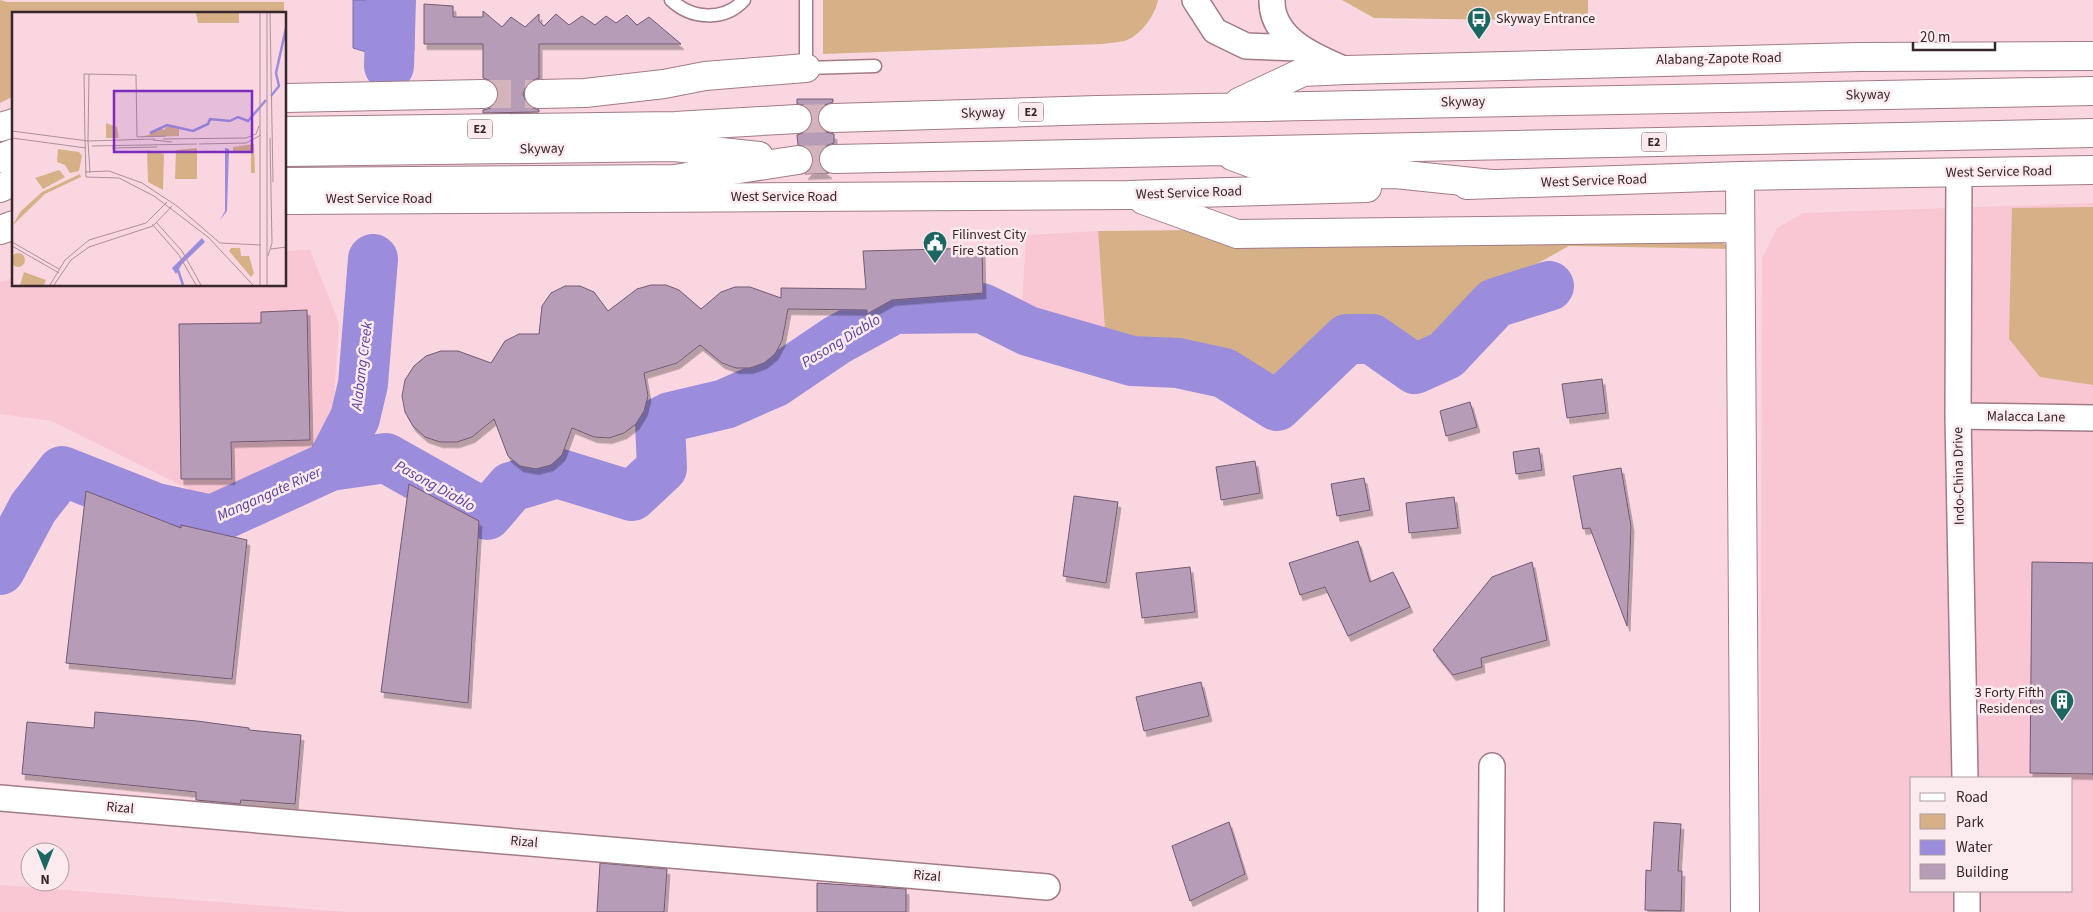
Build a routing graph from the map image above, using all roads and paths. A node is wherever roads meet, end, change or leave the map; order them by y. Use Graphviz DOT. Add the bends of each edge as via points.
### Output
graph roads {
  1 [pos="671,0"];
  2 [pos="744,0"];
  3 [pos="806,0"];
  4 [pos="1195,0"];
  5 [pos="1272,0"];
  6 [pos="1300,48"];
  7 [pos="2093,56"];
  8 [pos="875,66"];
  9 [pos="806,68"];
  10 [pos="1346,70"];
  11 [pos="2093,91"];
  12 [pos="483,94"];
  13 [pos="539,94"];
  14 [pos="286,98"];
  15 [pos="1228,107"];
  16 [pos="833,118"];
  17 [pos="797,119"];
  18 [pos="286,131"];
  19 [pos="2093,133"];
  20 [pos="675,137"];
  21 [pos="1214,150"];
  22 [pos="286,152"];
  23 [pos="12,154"];
  24 [pos="0,158"];
  25 [pos="834,160"];
  26 [pos="2093,170"];
  27 [pos="1959,173"];
  28 [pos="1740,176"];
  29 [pos="286,182"];
  30 [pos="12,183"];
  31 [pos="1492,184"];
  32 [pos="0,188"];
  33 [pos="1128,195"];
  34 [pos="286,200"];
  35 [pos="12,204"];
  36 [pos="0,208"];
  37 [pos="12,226"];
  38 [pos="1740,228"];
  39 [pos="0,230"];
  40 [pos="1958,416"];
  41 [pos="2093,418"];
  42 [pos="1492,766"];
  43 [pos="1965,777"];
  44 [pos="0,798"];
  45 [pos="1047,886"];
  46 [pos="1967,892"];
  47 [pos="1491,912"];
  48 [pos="1745,912"];
  49 [pos="1967,912"];
  1 -- 2 [label="lane" via="686,11 708,16 730,10"];
  3 -- 9 [label="lane"];
  4 -- 6 [label="street" via="1215,31 1246,46"];
  5 -- 6 [label="street" via="1271,10 1278,24"];
  6 -- 10 [label="street"];
  7 -- 10 [label="main road, Alabang-Zapote Road" via="1860,57"];
  8 -- 9 [label="lane"];
  9 -- 13 [label="main road" via="705,76 585,94"];
  10 -- 15 [label="main road, E2" via="1303,72"];
  11 -- 15 [label="main road, Skyway / E2"];
  12 -- 14 [label="main road"];
  15 -- 16 [label="main road, Skyway / E2"];
  17 -- 20 [label="main road, Skyway / E2"];
  18 -- 20 [label="main road, Skyway / E2"];
  19 -- 21 [label="main road, E2"];
  20 -- 22 [label="main road, Skyway / E2"];
  20 -- 29 [label="main road, Skyway / E2" via="798,160 674,179"];
  21 -- 25 [label="main road, E2"];
  21 -- 31 [label="main road" via="1286,176 1395,174"];
  23 -- 24 [label="main road"];
  26 -- 27 [label="main road, West Service Road"];
  27 -- 28 [label="main road, West Service Road"];
  27 -- 40 [label="street, Indo-China Drive"];
  28 -- 31 [label="main road, West Service Road"];
  28 -- 38 [label="main road"];
  30 -- 32 [label="main road"];
  31 -- 33 [label="main road, West Service Road"];
  33 -- 34 [label="main road, West Service Road"];
  33 -- 38 [label="main road" via="1236,234"];
  35 -- 36 [label="main road"];
  37 -- 39 [label="main road"];
  38 -- 48 [label="main road"];
  40 -- 41 [label="street, Malacca Lane"];
  40 -- 43 [label="street, Indo-China Drive"];
  42 -- 47 [label="street"];
  44 -- 45 [label="street, Rizal"];
  46 -- 49 [label="street"];
}
